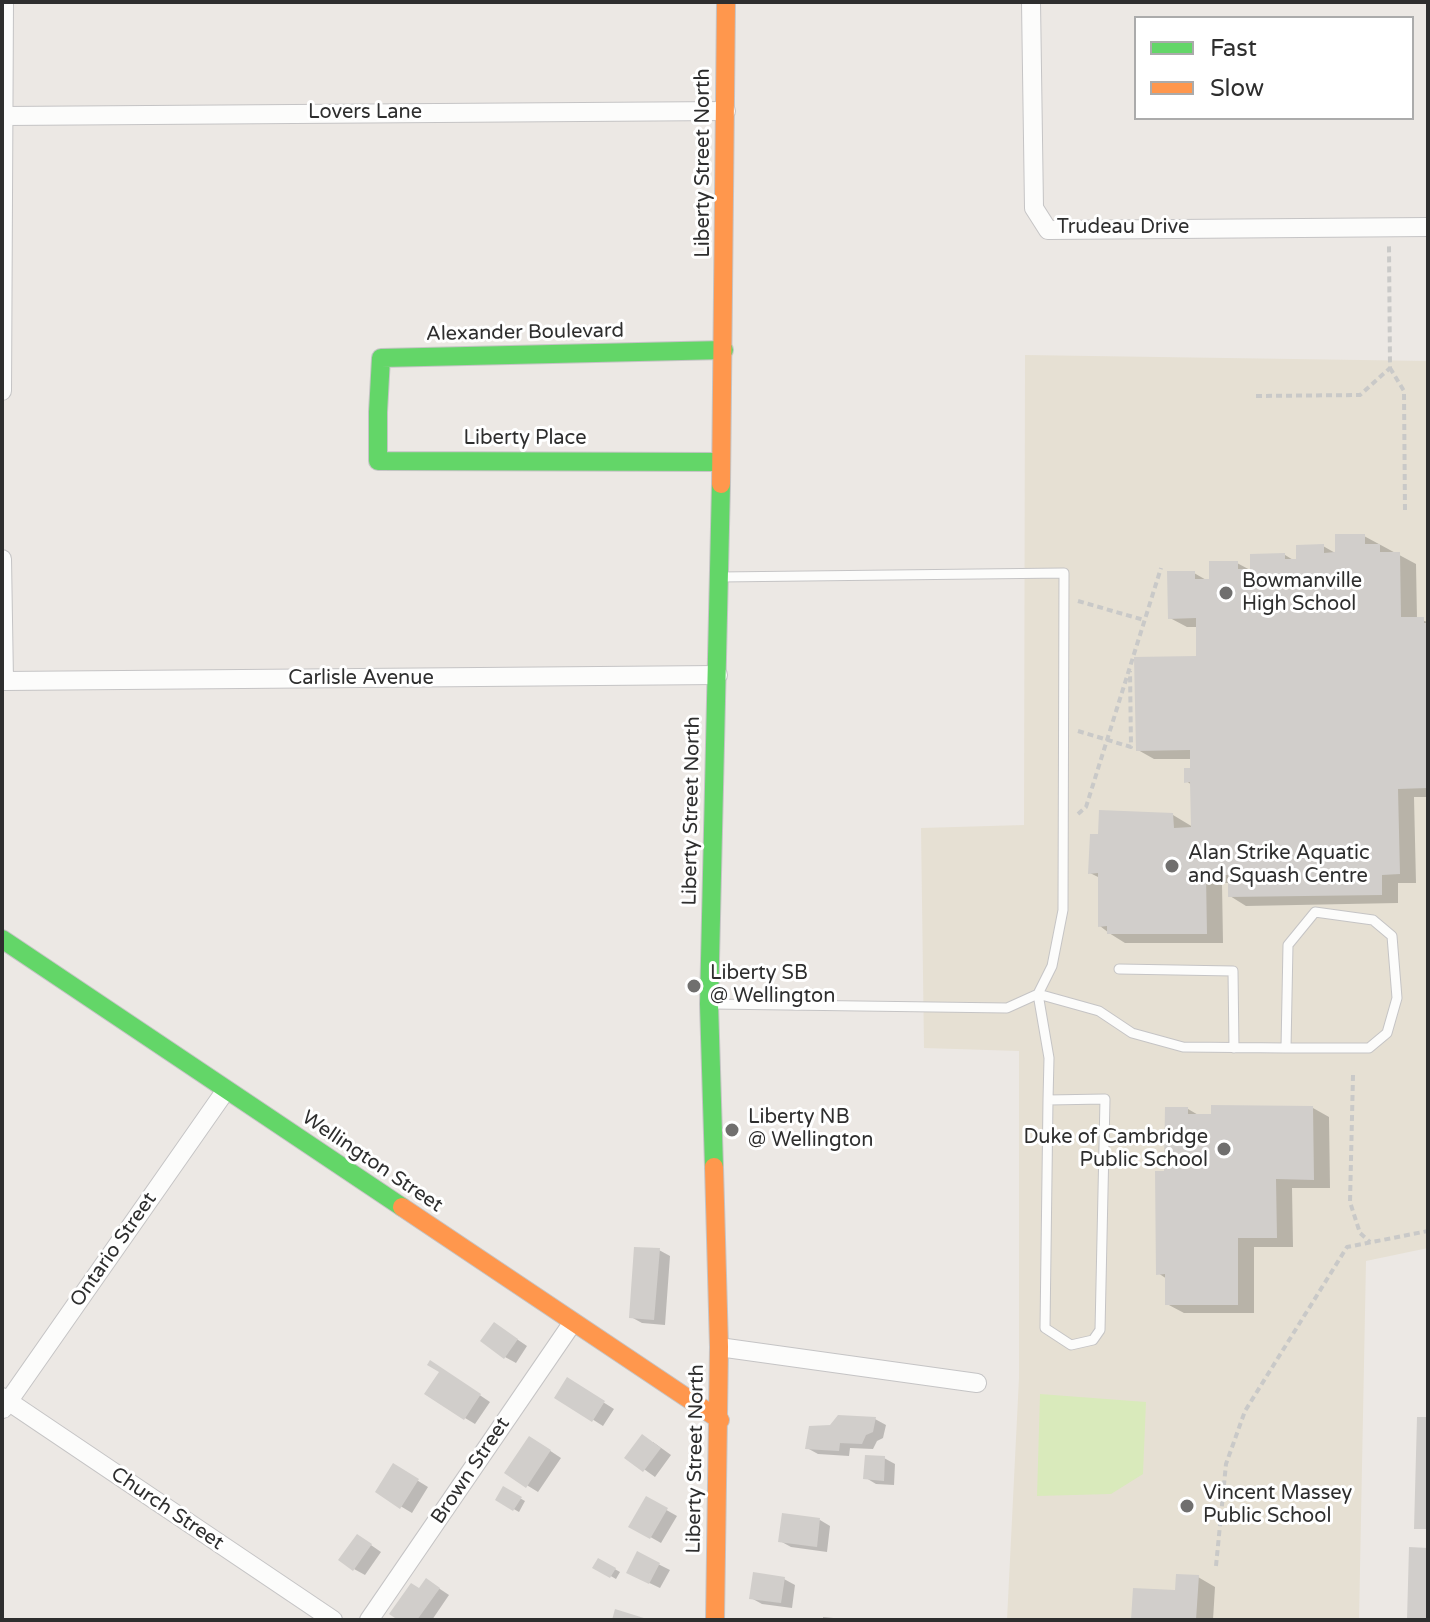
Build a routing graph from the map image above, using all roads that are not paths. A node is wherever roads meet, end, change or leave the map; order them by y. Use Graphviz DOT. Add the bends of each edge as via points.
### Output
graph roads {
  1 [pos="4,2"];
  2 [pos="726,2"];
  3 [pos="1031,2"];
  4 [pos="726,111"];
  5 [pos="5,116"];
  6 [pos="3,146"];
  7 [pos="1428,227"];
  8 [pos="724,350"];
  9 [pos="2,391"];
  10 [pos="378,412"];
  11 [pos="721,462"];
  12 [pos="2,559"];
  13 [pos="719,577"];
  14 [pos="718,675"];
  15 [pos="3,682"];
  16 [pos="2,939"];
  17 [pos="1119,969"];
  18 [pos="1038,994"];
  19 [pos="709,1004"];
  20 [pos="1234,1048"];
  21 [pos="1286,1048"];
  22 [pos="226,1090"];
  23 [pos="1048,1100"];
  24 [pos="573,1322"];
  25 [pos="719,1347"];
  26 [pos="977,1383"];
  27 [pos="4,1403"];
  28 [pos="720,1420"];
  29 [pos="333,1620"];
  30 [pos="369,1620"];
  31 [pos="715,1620"];
  1 -- 5 [label="street"];
  2 -- 4 [label="street, Liberty Street North"];
  3 -- 7 [label="street, Trudeau Drive" via="1034,208 1048,230"];
  4 -- 5 [label="street, Lovers Lane"];
  4 -- 8 [label="street, Liberty Street North"];
  5 -- 6 [label="street"];
  6 -- 9 [label="street"];
  8 -- 10 [label="street, Alexander Boulevard" via="381,358"];
  8 -- 11 [label="street, Liberty Street North"];
  10 -- 11 [label="street, Liberty Place" via="378,461"];
  11 -- 13 [label="street, Liberty Street North"];
  12 -- 15 [label="street"];
  13 -- 14 [label="street, Liberty Street North"];
  13 -- 18 [label="lane" via="1064,573 1063,910 1052,966"];
  14 -- 15 [label="street, Carlisle Avenue"];
  14 -- 19 [label="street, Liberty Street North"];
  16 -- 22 [label="street, Wellington Street"];
  17 -- 20 [label="lane" via="1233,971"];
  18 -- 19 [label="lane" via="1007,1008"];
  18 -- 20 [label="lane" via="1099,1011 1132,1033 1170,1044"];
  18 -- 23 [label="lane" via="1049,1058"];
  19 -- 25 [label="street, Liberty Street North"];
  20 -- 21 [label="lane"];
  21 -- 21 [label="lane" via="1369,1048 1387,1033 1397,998 1392,936 1373,920 1315,912 1288,945"];
  22 -- 24 [label="street, Wellington Street"];
  22 -- 27 [label="street, Ontario Street"];
  23 -- 23 [label="lane" via="1045,1328 1071,1345 1093,1340 1100,1330 1105,1099"];
  24 -- 28 [label="street, Wellington Street"];
  24 -- 30 [label="street, Brown Street"];
  25 -- 26 [label="street"];
  25 -- 28 [label="street, Liberty Street North"];
  27 -- 29 [label="street, Church Street"];
  28 -- 31 [label="street, Liberty Street North"];
}
